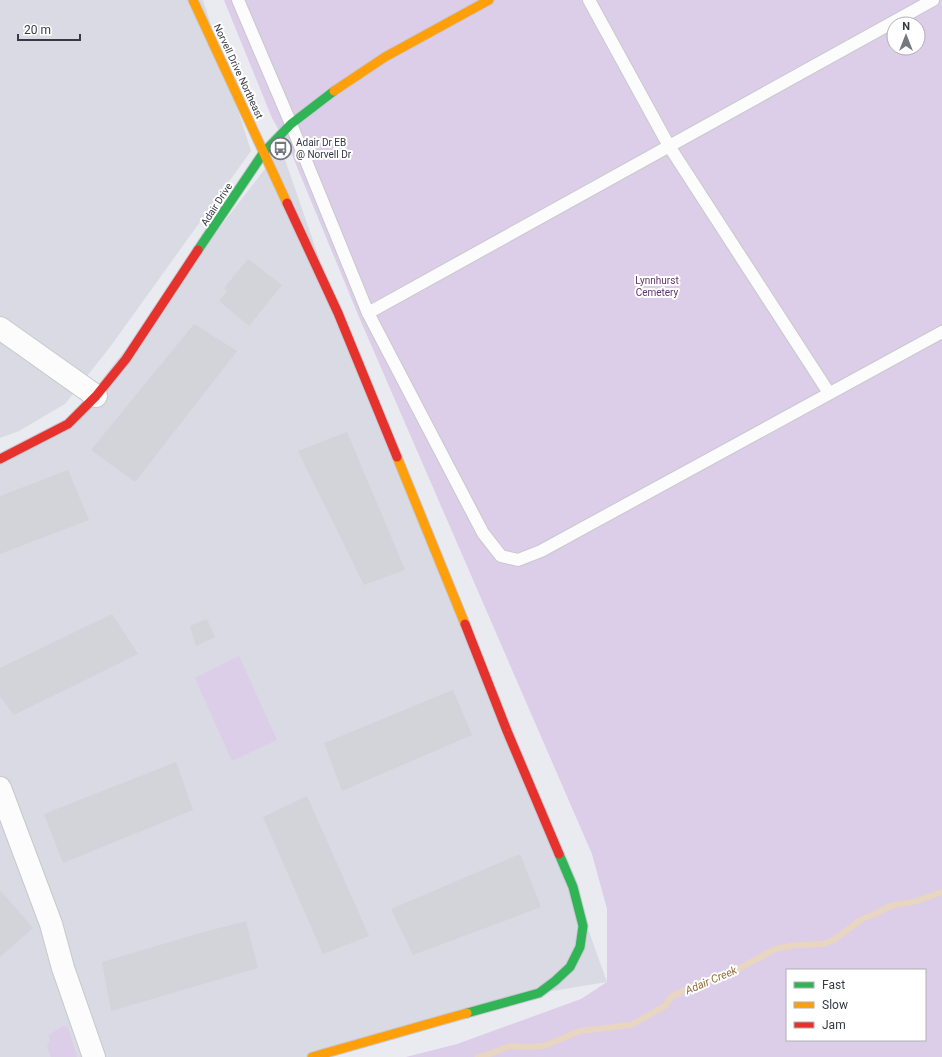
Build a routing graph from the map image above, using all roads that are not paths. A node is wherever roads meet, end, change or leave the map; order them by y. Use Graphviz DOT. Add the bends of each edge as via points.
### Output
graph roads {
  1 [pos="193,0"];
  2 [pos="238,0"];
  3 [pos="489,0"];
  4 [pos="589,0"];
  5 [pos="933,0"];
  6 [pos="291,124"];
  7 [pos="669,146"];
  8 [pos="264,152"];
  9 [pos="368,313"];
  10 [pos="0,328"];
  11 [pos="942,332"];
  12 [pos="829,393"];
  13 [pos="96,396"];
  14 [pos="0,459"];
  15 [pos="0,788"];
  16 [pos="94,1057"];
  17 [pos="312,1057"];
  1 -- 8 [label="street, Norvell Drive Northeast"];
  2 -- 6 [label="lane"];
  3 -- 6 [label="street, Adair Drive" via="385,57 340,86"];
  4 -- 7 [label="lane"];
  5 -- 7 [label="lane"];
  6 -- 8 [label="street, Adair Drive"];
  6 -- 9 [label="lane"];
  7 -- 9 [label="lane"];
  7 -- 12 [label="lane"];
  8 -- 13 [label="street, Adair Drive" via="126,360"];
  8 -- 17 [label="street, Norvell Drive Northeast" via="338,313 513,746 573,887 583,926 580,947 570,967 539,992"];
  9 -- 12 [label="lane" via="483,533 501,556 518,560 541,551"];
  10 -- 13 [label="street"];
  11 -- 12 [label="lane"];
  13 -- 14 [label="street, Adair Drive" via="68,424"];
  15 -- 16 [label="street" via="52,924 63,968"];
}
